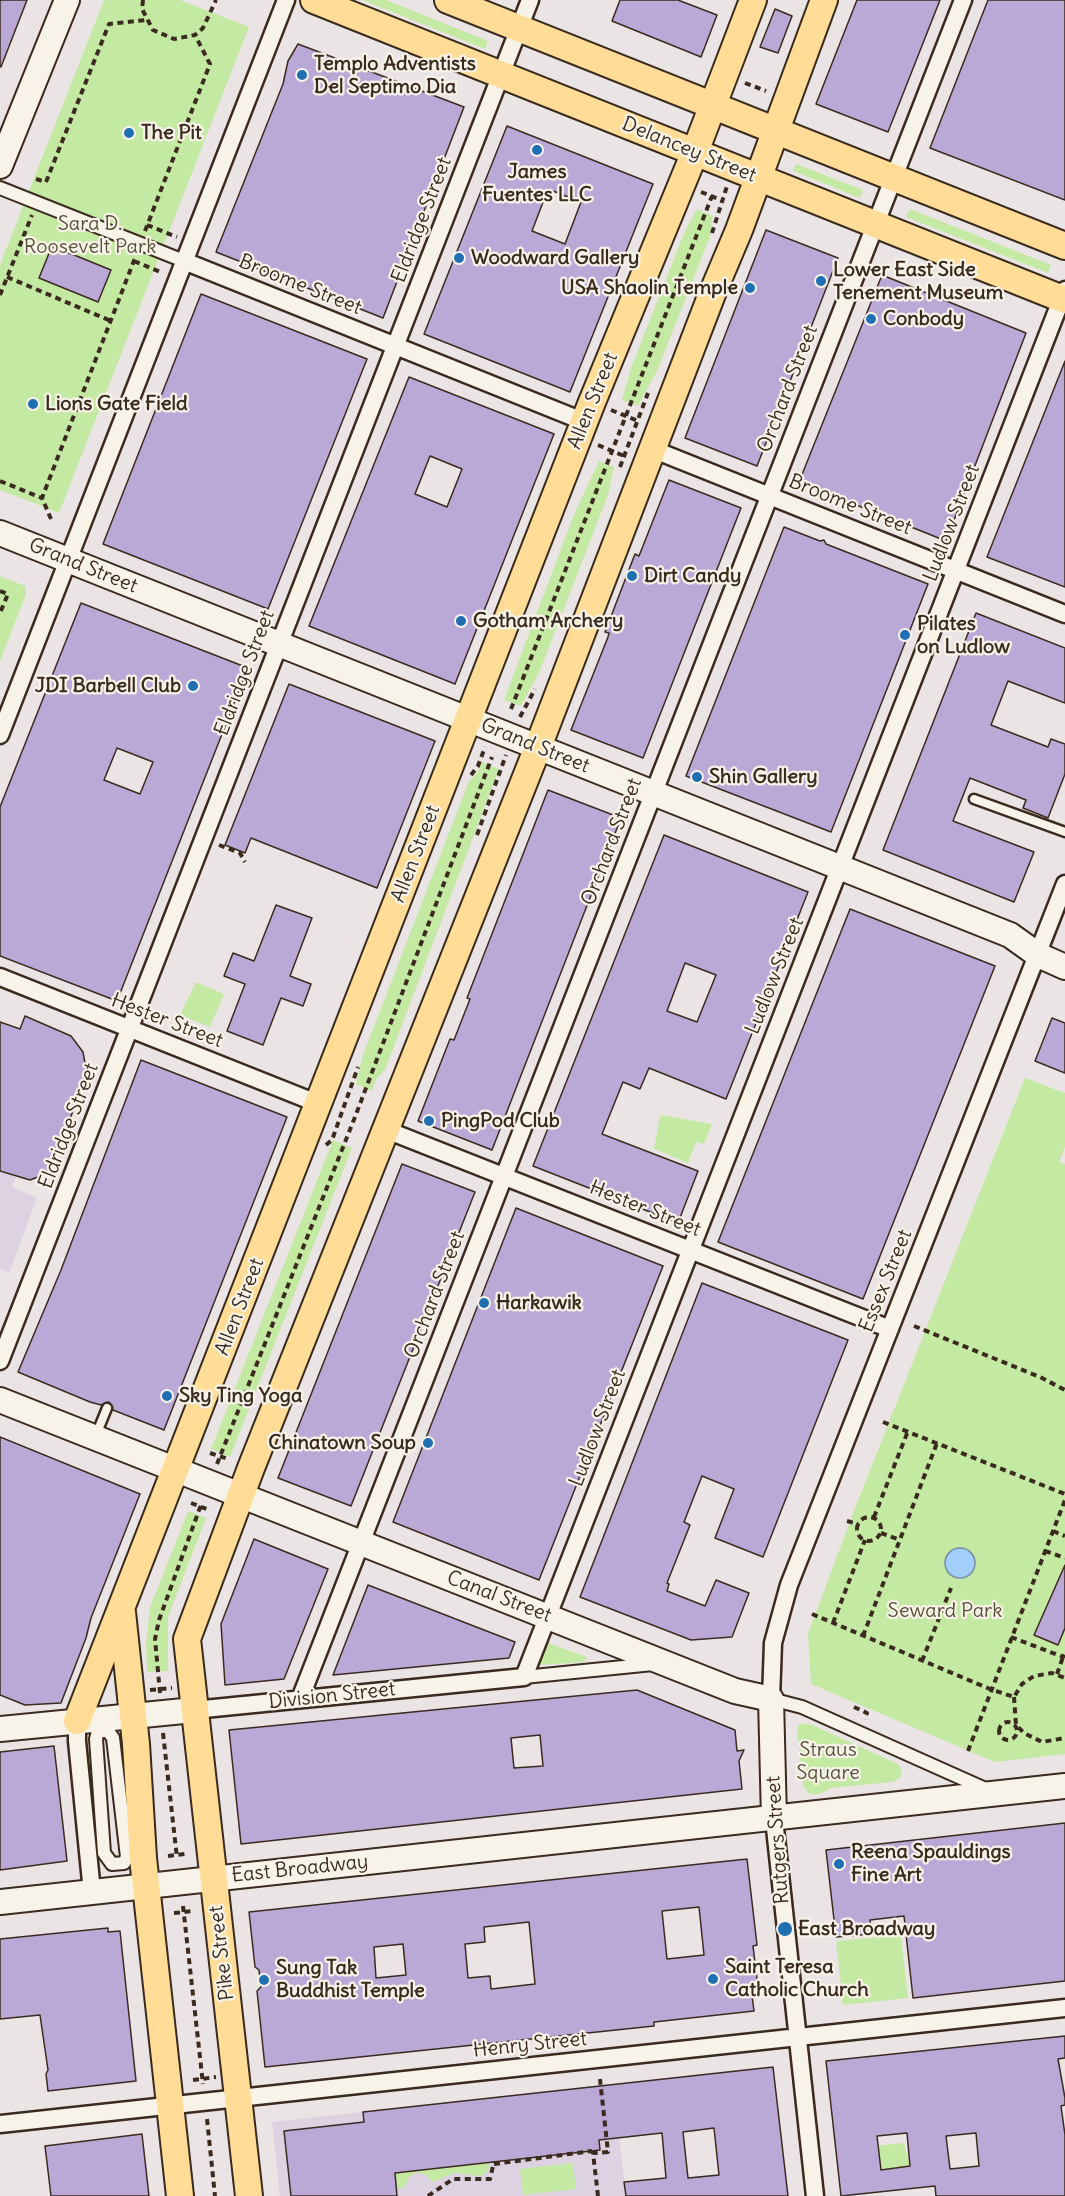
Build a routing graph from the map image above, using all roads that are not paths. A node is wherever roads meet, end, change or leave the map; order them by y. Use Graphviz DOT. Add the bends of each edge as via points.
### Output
graph roads {
  1 [pos="67,0"];
  2 [pos="286,0"];
  3 [pos="314,0"];
  4 [pos="448,0"];
  5 [pos="530,0"];
  6 [pos="753,0"];
  7 [pos="824,0"];
  8 [pos="963,0"];
  9 [pos="519,28"];
  10 [pos="501,75"];
  11 [pos="712,106"];
  12 [pos="775,131"];
  13 [pos="695,152"];
  14 [pos="0,166"];
  15 [pos="893,177"];
  16 [pos="758,178"];
  17 [pos="0,188"];
  18 [pos="874,225"];
  19 [pos="1065,246"];
  20 [pos="184,261"];
  21 [pos="1064,297"];
  22 [pos="395,346"];
  23 [pos="594,424"];
  24 [pos="642,454"];
  25 [pos="770,496"];
  26 [pos="0,532"];
  27 [pos="68,560"];
  28 [pos="957,570"];
  29 [pos="1065,614"];
  30 [pos="279,644"];
  31 [pos="468,719"];
  32 [pos="0,735"];
  33 [pos="538,747"];
  34 [pos="654,793"];
  35 [pos="974,799"];
  36 [pos="1065,832"];
  37 [pos="841,868"];
  38 [pos="1065,884"];
  39 [pos="1038,955"];
  40 [pos="1065,968"];
  41 [pos="0,977"];
  42 [pos="129,1028"];
  43 [pos="319,1104"];
  44 [pos="384,1129"];
  45 [pos="503,1176"];
  46 [pos="689,1250"];
  47 [pos="890,1329"];
  48 [pos="0,1361"];
  49 [pos="0,1400"];
  50 [pos="107,1408"];
  51 [pos="95,1439"];
  52 [pos="176,1470"];
  53 [pos="240,1496"];
  54 [pos="361,1543"];
  55 [pos="121,1608"];
  56 [pos="549,1616"];
  57 [pos="664,1663"];
  58 [pos="524,1677"];
  59 [pos="300,1699"];
  60 [pos="771,1699"];
  61 [pos="194,1710"];
  62 [pos="133,1716"];
  63 [pos="87,1728"];
  64 [pos="0,1729"];
  65 [pos="1065,1786"];
  66 [pos="997,1794"];
  67 [pos="774,1819"];
  68 [pos="213,1879"];
  69 [pos="146,1886"];
  70 [pos="92,1892"];
  71 [pos="0,1902"];
  72 [pos="1065,2008"];
  73 [pos="797,2038"];
  74 [pos="238,2098"];
  75 [pos="170,2106"];
  76 [pos="0,2124"];
  77 [pos="180,2196"];
  78 [pos="249,2196"];
  79 [pos="815,2196"];
  1 -- 14 [label="main road"];
  2 -- 20 [label="street"];
  3 -- 10 [label="main road, Delancey Street"];
  4 -- 9 [label="main road"];
  5 -- 9 [label="street, Eldridge Street"];
  6 -- 11 [label="main road, Allen Street"];
  7 -- 12 [label="main road"];
  8 -- 15 [label="street, Orchard Street"];
  9 -- 10 [label="street, Eldridge Street"];
  9 -- 11 [label="main road"];
  10 -- 13 [label="main road, Delancey Street"];
  10 -- 22 [label="street, Eldridge Street"];
  11 -- 12 [label="main road"];
  11 -- 13 [label="main road, Allen Street"];
  12 -- 15 [label="main road"];
  12 -- 16 [label="main road"];
  13 -- 16 [label="main road, Delancey Street"];
  13 -- 23 [label="main road, Allen Street"];
  15 -- 18 [label="street, Orchard Street"];
  15 -- 19 [label="main road"];
  16 -- 18 [label="main road, Delancey Street"];
  16 -- 24 [label="main road"];
  17 -- 20 [label="street, Broome Street"];
  18 -- 21 [label="main road, Delancey Street"];
  18 -- 25 [label="street, Orchard Street"];
  20 -- 22 [label="street, Broome Street"];
  20 -- 27 [label="street"];
  21 -- 28 [label="street, Ludlow Street"];
  22 -- 23 [label="street, Broome Street"];
  22 -- 30 [label="street, Eldridge Street"];
  23 -- 31 [label="main road, Allen Street"];
  24 -- 25 [label="street, Broome Street"];
  24 -- 33 [label="main road"];
  25 -- 28 [label="street, Broome Street"];
  25 -- 34 [label="street, Orchard Street"];
  26 -- 27 [label="main road, Grand Street"];
  27 -- 30 [label="main road, Grand Street"];
  27 -- 32 [label="street"];
  28 -- 29 [label="street, Broome Street"];
  28 -- 37 [label="street, Ludlow Street"];
  30 -- 31 [label="main road, Grand Street"];
  30 -- 42 [label="street, Eldridge Street"];
  31 -- 33 [label="main road, Grand Street"];
  31 -- 43 [label="main road, Allen Street"];
  33 -- 34 [label="main road, Grand Street"];
  33 -- 44 [label="main road"];
  34 -- 37 [label="main road, Grand Street"];
  34 -- 45 [label="street, Orchard Street"];
  35 -- 36 [label="lane"];
  37 -- 39 [label="main road, Grand Street" via="1010,935"];
  37 -- 46 [label="street, Ludlow Street"];
  38 -- 39 [label="street, Essex Street"];
  39 -- 40 [label="main road, Grand Street"];
  39 -- 47 [label="street, Essex Street"];
  41 -- 42 [label="street, Hester Street"];
  42 -- 43 [label="street, Hester Street"];
  42 -- 48 [label="street, Eldridge Street"];
  43 -- 52 [label="main road, Allen Street"];
  44 -- 45 [label="street, Hester Street"];
  44 -- 53 [label="main road"];
  45 -- 46 [label="street, Hester Street"];
  45 -- 54 [label="street, Orchard Street"];
  46 -- 47 [label="street, Hester Street"];
  46 -- 56 [label="street, Ludlow Street"];
  47 -- 60 [label="street, Essex Street" via="789,1585 773,1643"];
  49 -- 51 [label="main road, Canal Street"];
  50 -- 51 [label="lane"];
  51 -- 52 [label="main road, Canal Street"];
  52 -- 53 [label="main road, Canal Street"];
  52 -- 55 [label="main road, Allen Street"];
  53 -- 54 [label="main road, Canal Street"];
  53 -- 61 [label="main road" via="187,1639"];
  54 -- 56 [label="main road, Canal Street"];
  54 -- 59 [label="street, Orchard Street"];
  55 -- 62 [label="main road, Allen Street"];
  55 -- 63 [label="main road"];
  56 -- 57 [label="main road, Canal Street"];
  56 -- 58 [label="street, Ludlow Street"];
  57 -- 58 [label="street, Division Street"];
  57 -- 60 [label="main road, Canal Street" via="735,1691"];
  58 -- 59 [label="street, Division Street"];
  59 -- 61 [label="street, Division Street"];
  60 -- 66 [label="street, Canal Street" via="802,1707"];
  60 -- 67 [label="main road, Rutgers Street"];
  61 -- 62 [label="main road, Division Street"];
  61 -- 68 [label="main road, Pike Street"];
  62 -- 63 [label="main road, Division Street"];
  62 -- 69 [label="main road"];
  63 -- 63 [label="street" via="108,1731 113,1738 127,1857 124,1863 112,1864 104,1853"];
  63 -- 64 [label="main road, Division Street"];
  63 -- 70 [label="street" via="76,1741"];
  65 -- 66 [label="main road, East Broadway"];
  66 -- 67 [label="main road, East Broadway"];
  67 -- 68 [label="main road, East Broadway"];
  67 -- 73 [label="street, Rutgers Street"];
  68 -- 69 [label="main road, East Broadway"];
  68 -- 74 [label="main road, Pike Street"];
  69 -- 70 [label="main road, East Broadway"];
  69 -- 75 [label="main road"];
  70 -- 71 [label="main road, East Broadway"];
  72 -- 73 [label="street, Henry Street"];
  73 -- 74 [label="street, Henry Street"];
  73 -- 79 [label="street, Rutgers Street"];
  74 -- 75 [label="street, Henry Street"];
  74 -- 78 [label="main road, Pike Street"];
  75 -- 76 [label="street, Henry Street"];
  75 -- 77 [label="main road"];
}
